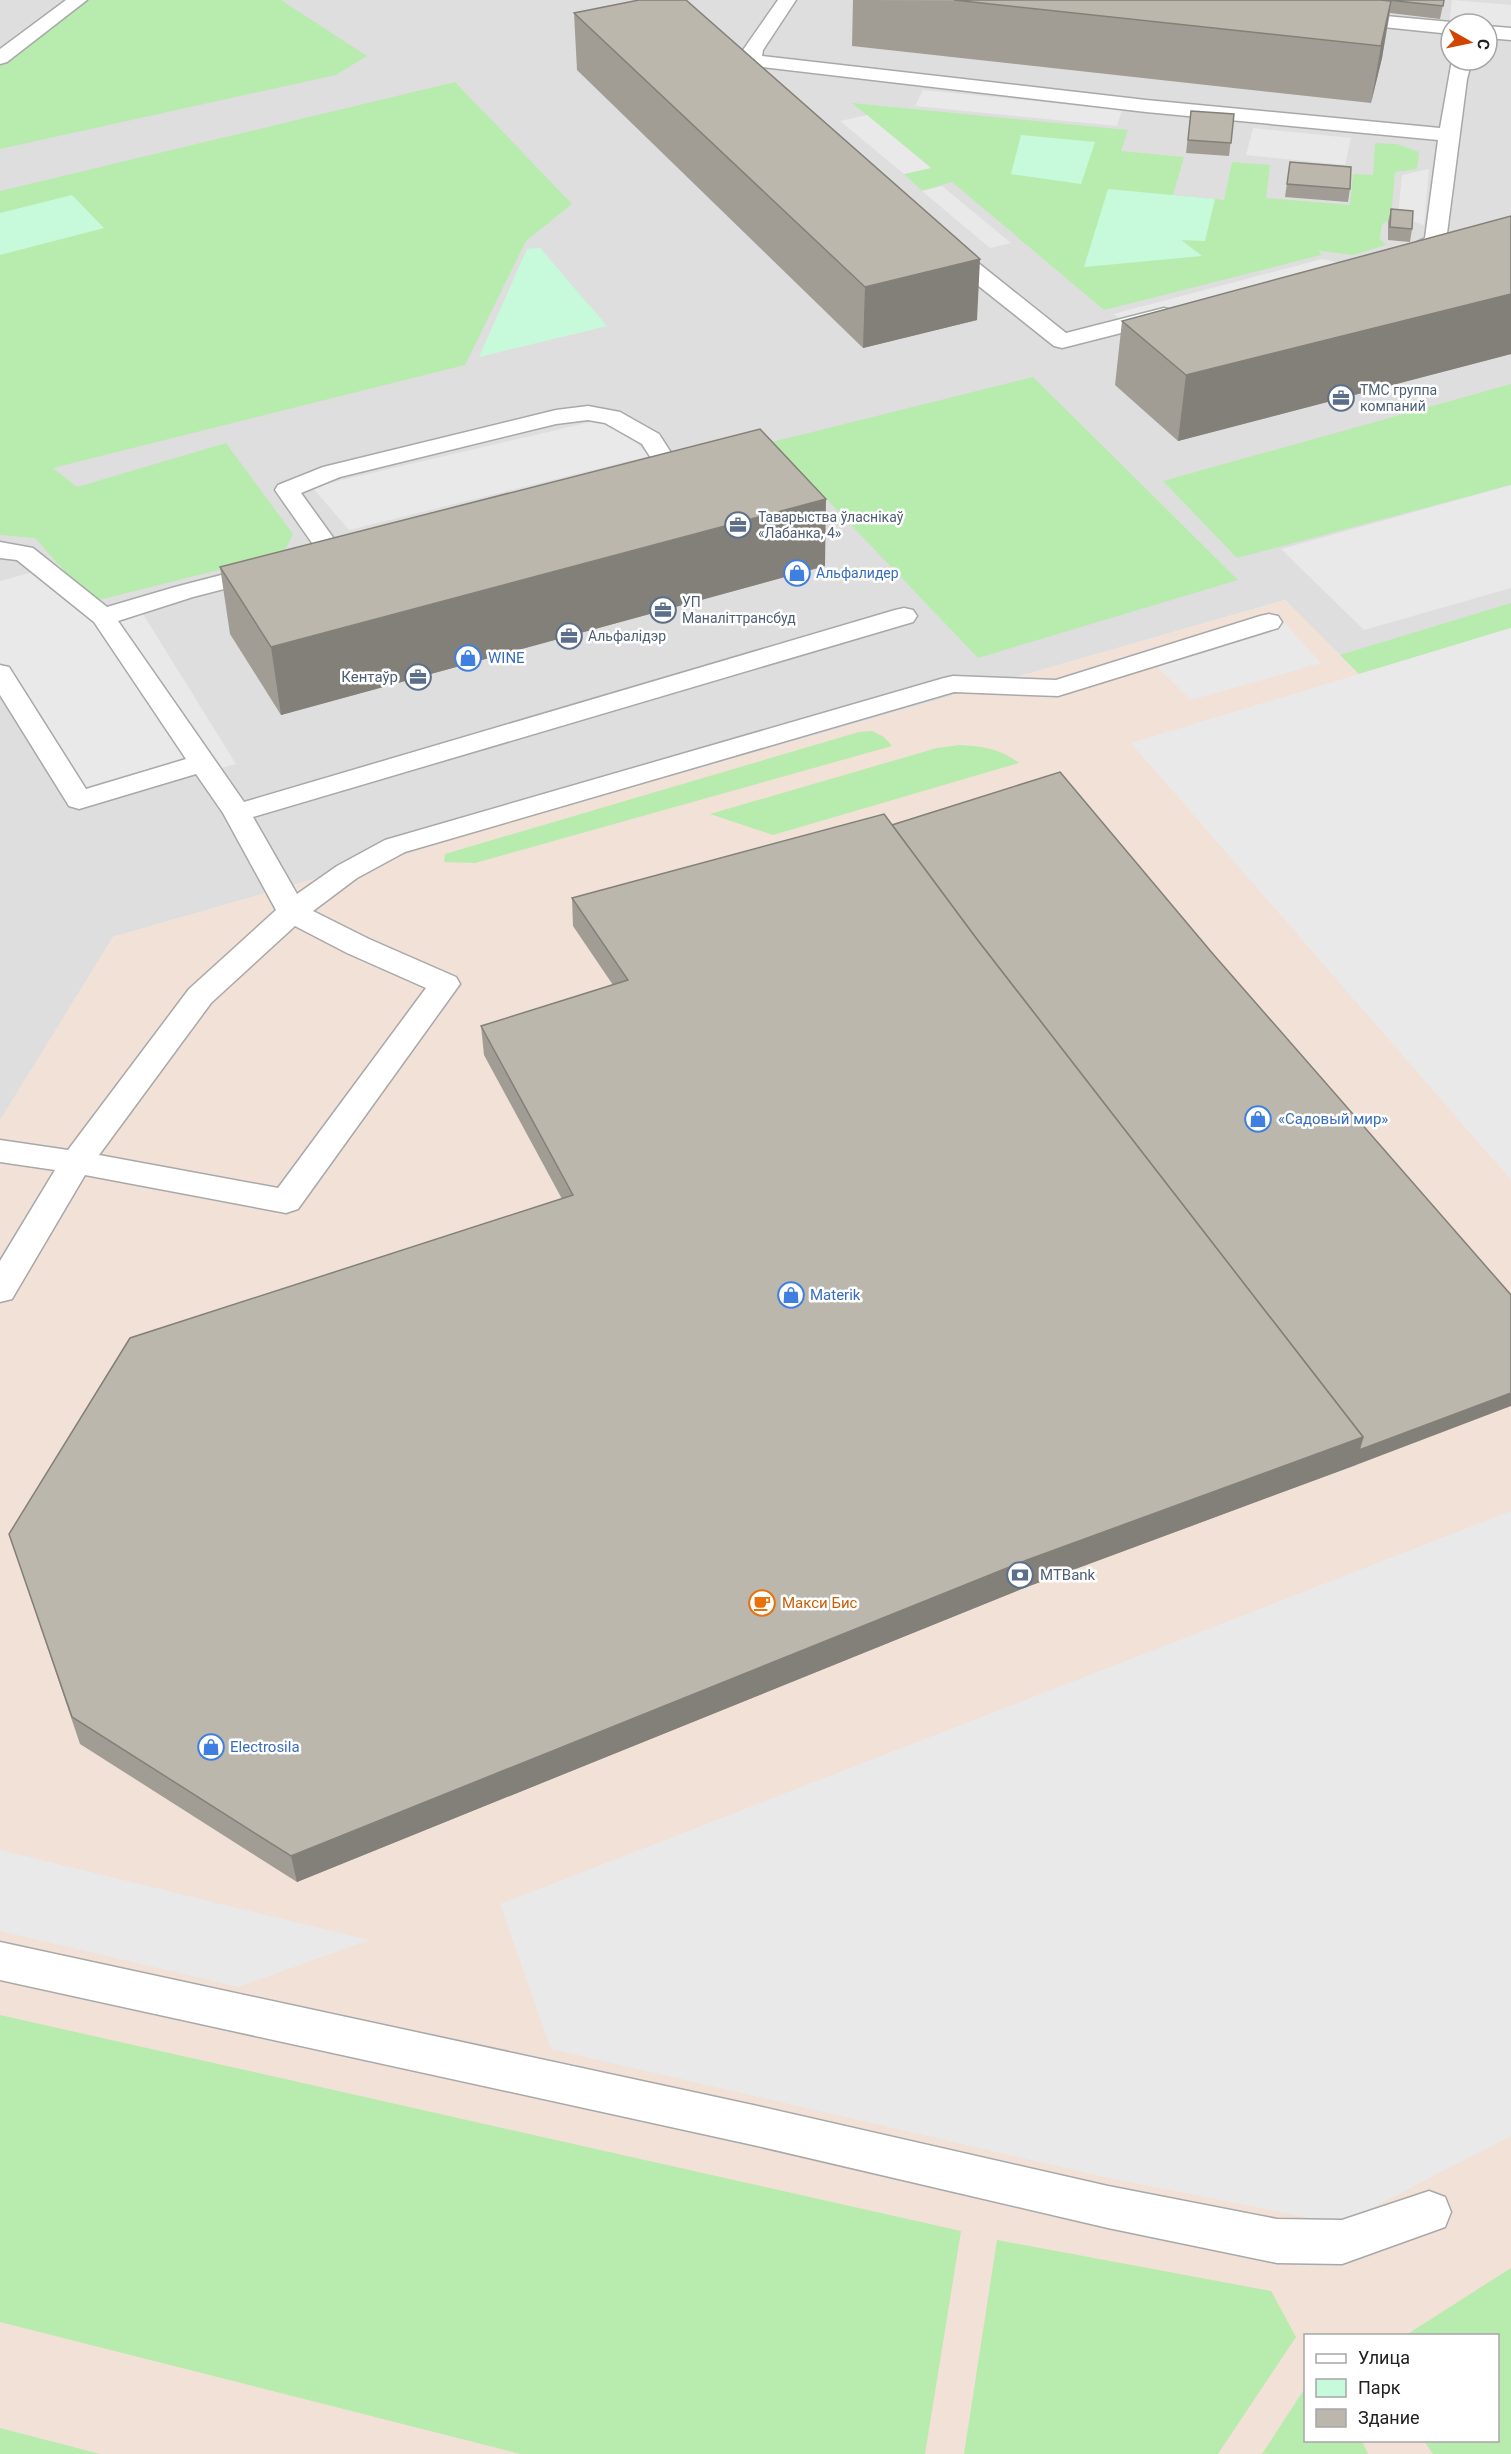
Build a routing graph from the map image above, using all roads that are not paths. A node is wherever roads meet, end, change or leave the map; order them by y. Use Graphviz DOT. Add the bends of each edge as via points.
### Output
graph roads {
  1 [pos="78,0"];
  2 [pos="788,0"];
  3 [pos="1319,15"];
  4 [pos="1439,27"];
  5 [pos="0,58"];
  6 [pos="752,62"];
  7 [pos="1459,72"];
  8 [pos="778,87"];
  9 [pos="1450,135"];
  10 [pos="933,232"];
  11 [pos="1382,259"];
  12 [pos="1181,310"];
  13 [pos="619,487"];
  14 [pos="0,550"];
  15 [pos="904,616"];
  16 [pos="103,617"];
  17 [pos="1269,622"];
  18 [pos="0,673"];
  19 [pos="203,763"];
  20 [pos="237,813"];
  21 [pos="292,912"];
  22 [pos="0,1151"];
  23 [pos="76,1162"];
  24 [pos="0,1290"];
  25 [pos="0,1961"];
  26 [pos="1429,2212"];
  1 -- 5 [label="street"];
  2 -- 6 [label="street" via="753,50"];
  3 -- 4 [label="street"];
  6 -- 8 [label="street"];
  6 -- 9 [label="street"];
  7 -- 9 [label="street"];
  9 -- 11 [label="street" via="1435,241 1413,252"];
  10 -- 12 [label="street" via="1062,341"];
  13 -- 16 [label="street" via="642,482 667,465 651,439 612,417 588,413 556,417 332,472 287,490 342,552"];
  14 -- 16 [label="street" via="24,553"];
  15 -- 20 [label="street"];
  16 -- 19 [label="street"];
  17 -- 21 [label="street" via="1058,688 953,684 395,846 347,872"];
  18 -- 19 [label="street" via="79,800"];
  19 -- 20 [label="street"];
  20 -- 21 [label="street"];
  21 -- 23 [label="street" via="200,996"];
  21 -- 23 [label="street" via="445,984 286,1201"];
  22 -- 23 [label="street"];
  23 -- 24 [label="street"];
  25 -- 26 [label="street" via="1277,2241 1342,2242"];
}
